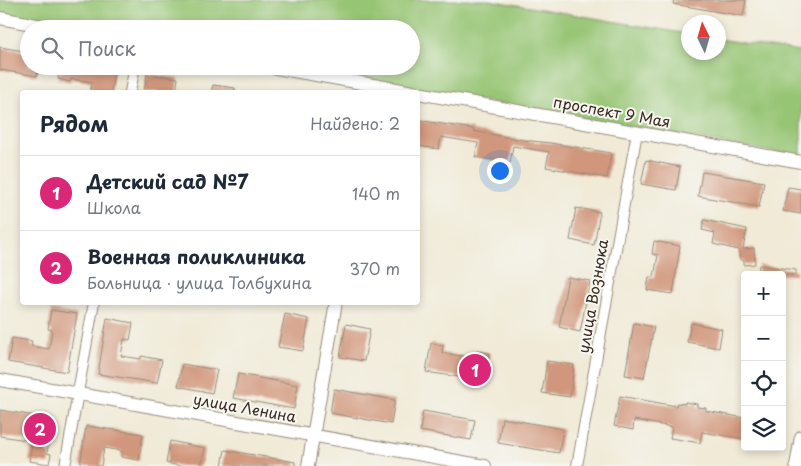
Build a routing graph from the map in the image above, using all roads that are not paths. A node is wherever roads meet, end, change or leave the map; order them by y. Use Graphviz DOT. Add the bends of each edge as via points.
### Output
graph roads {
  1 [pos="0,18"];
  2 [pos="20,22"];
  3 [pos="133,75"];
  4 [pos="307,75"];
  5 [pos="373,89"];
  6 [pos="130,90"];
  7 [pos="386,90"];
  8 [pos="420,93"];
  9 [pos="637,132"];
  10 [pos="801,162"];
  11 [pos="93,305"];
  12 [pos="335,305"];
  13 [pos="0,380"];
  14 [pos="78,393"];
  15 [pos="313,435"];
  16 [pos="801,437"];
  17 [pos="65,466"];
  18 [pos="308,466"];
  19 [pos="485,466"];
  20 [pos="577,466"];
  21 [pos="796,466"];
  1 -- 2 [label="street"];
  3 -- 6 [label="street"];
  4 -- 5 [label="street"];
  5 -- 7 [label="street"];
  8 -- 9 [label="street, проспект 9 Мая"];
  9 -- 10 [label="street, проспект 9 Мая"];
  9 -- 20 [label="street, улица Вознюка"];
  11 -- 14 [label="street"];
  12 -- 15 [label="street"];
  13 -- 14 [label="street, улица Ленина"];
  14 -- 15 [label="street, улица Ленина"];
  14 -- 17 [label="street"];
  15 -- 18 [label="street"];
  15 -- 19 [label="street, улица Ленина"];
  16 -- 21 [label="street"];
}
